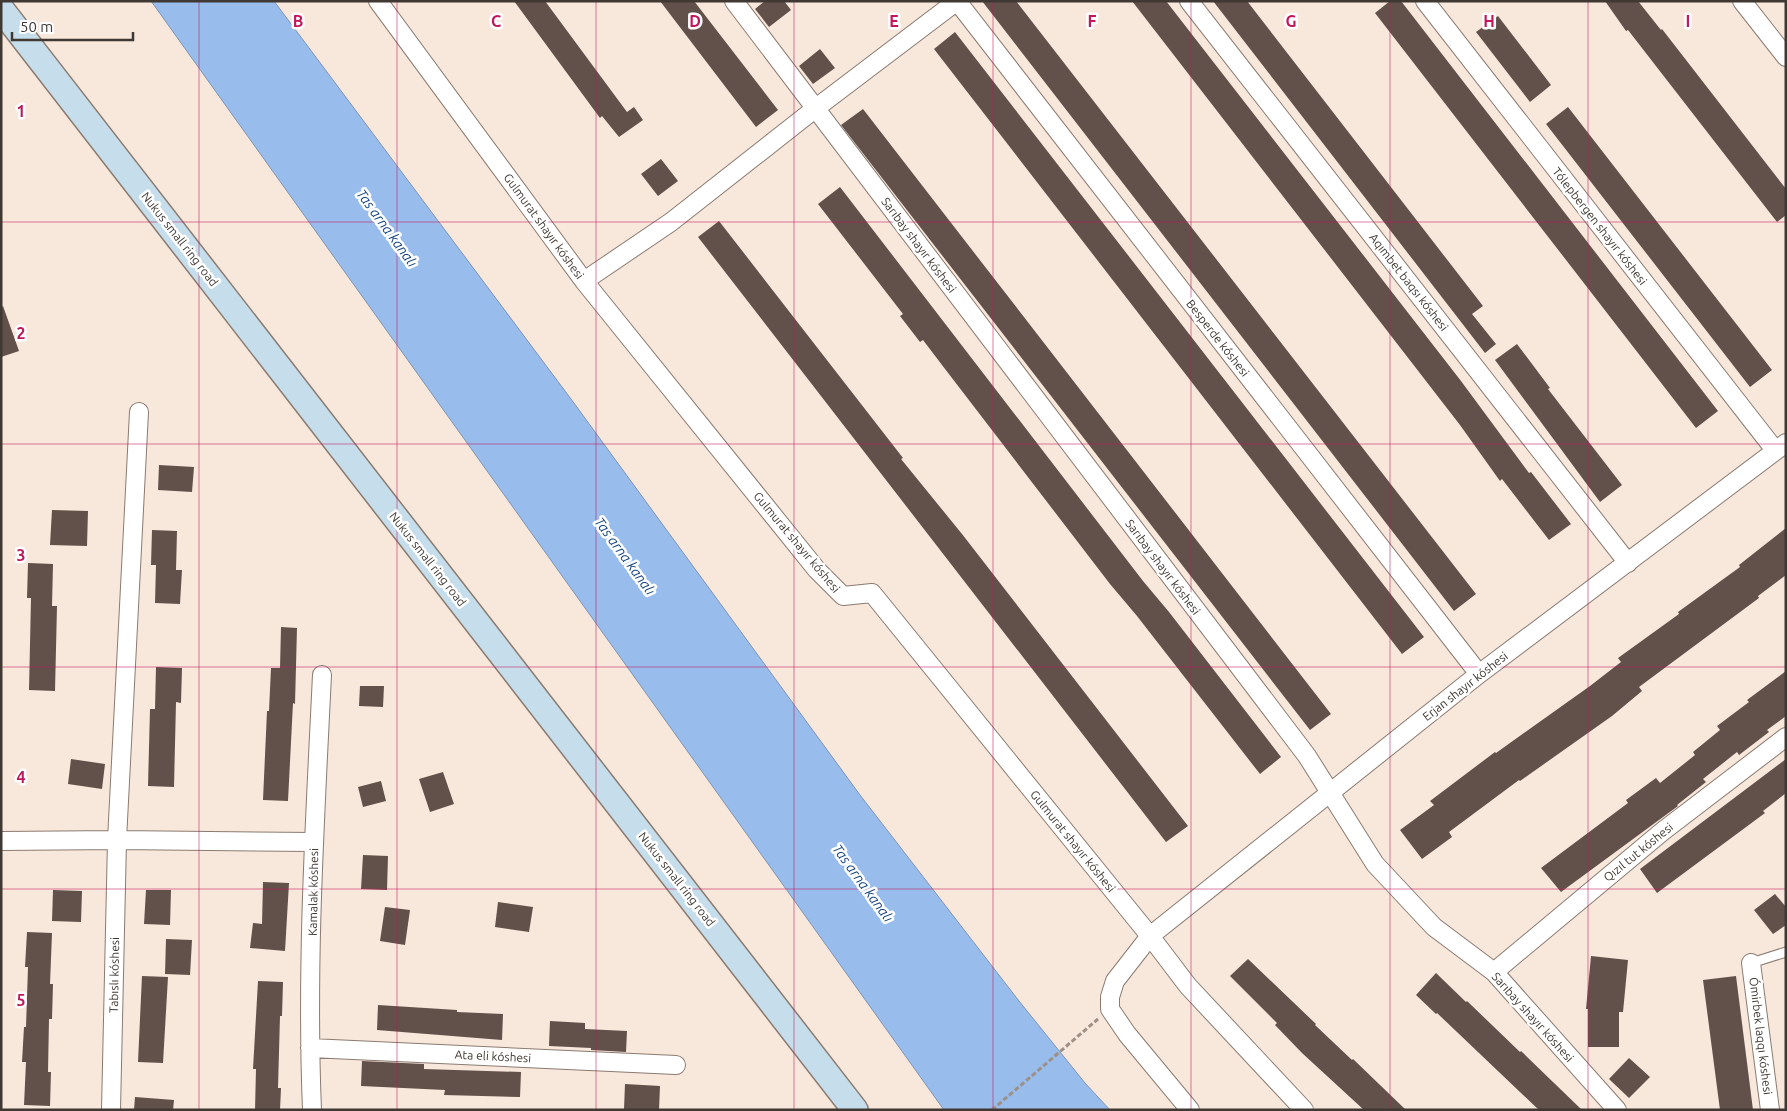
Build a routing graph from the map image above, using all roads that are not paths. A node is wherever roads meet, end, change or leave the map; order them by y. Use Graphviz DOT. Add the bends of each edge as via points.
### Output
graph roads {
  1 [pos="378,1"];
  2 [pos="734,1"];
  3 [pos="957,1"];
  4 [pos="1189,1"];
  5 [pos="1425,1"];
  6 [pos="1742,1"];
  7 [pos="1,8"];
  8 [pos="1786,57"];
  9 [pos="816,108"];
  10 [pos="584,281"];
  11 [pos="139,412"];
  12 [pos="1780,447"];
  13 [pos="1628,563"];
  14 [pos="1479,674"];
  15 [pos="322,675"];
  16 [pos="1786,737"];
  17 [pos="1329,792"];
  18 [pos="117,840"];
  19 [pos="1,841"];
  20 [pos="314,842"];
  21 [pos="1150,936"];
  22 [pos="1786,952"];
  23 [pos="1752,963"];
  24 [pos="1494,972"];
  25 [pos="310,1048"];
  26 [pos="676,1065"];
  27 [pos="111,1110"];
  28 [pos="312,1110"];
  29 [pos="855,1110"];
  30 [pos="1190,1110"];
  31 [pos="1304,1110"];
  32 [pos="1618,1110"];
  33 [pos="1770,1110"];
  1 -- 10 [label="street, Gulmurat shayır kóshesi"];
  2 -- 9 [label="street, Sarıbay shayır kóshesi"];
  3 -- 9 [label="street"];
  3 -- 14 [label="street, Besperde kóshesi"];
  4 -- 13 [label="street, Aqımbet baqsı kóshesi"];
  5 -- 12 [label="street, Tólepbergen shayır kóshesi"];
  6 -- 8 [label="street"];
  7 -- 29 [label="main road, Nukus small ring road"];
  9 -- 10 [label="street" via="671,222"];
  9 -- 17 [label="street, Sarıbay shayır kóshesi" via="1306,756"];
  10 -- 21 [label="street, Gulmurat shayır kóshesi" via="818,570 843,596 872,593"];
  11 -- 18 [label="street, Tabıslı kóshesi"];
  12 -- 13 [label="street, Erjan shayır kóshesi"];
  13 -- 14 [label="street, Erjan shayır kóshesi"];
  14 -- 17 [label="street, Erjan shayır kóshesi"];
  15 -- 20 [label="street, Kamalak kóshesi"];
  16 -- 24 [label="street, Qızıl tut kóshesi" via="1664,831"];
  17 -- 21 [label="street, Erjan shayır kóshesi"];
  17 -- 24 [label="street, Sarıbay shayır kóshesi" via="1375,864 1434,927"];
  18 -- 19 [label="street"];
  18 -- 20 [label="street"];
  18 -- 27 [label="street, Tabıslı kóshesi"];
  20 -- 25 [label="street, Kamalak kóshesi"];
  21 -- 30 [label="street, Erjan shayır kóshesi" via="1115,982 1110,1009"];
  21 -- 31 [label="street, Gulmurat shayır kóshesi" via="1188,986"];
  22 -- 23 [label="lane"];
  23 -- 33 [label="street, Ómirbek laqqı kóshesi"];
  24 -- 32 [label="street, Sarıbay shayır kóshesi"];
  25 -- 26 [label="street, Ata eli kóshesi"];
  25 -- 28 [label="street, Kamalak kóshesi"];
}
